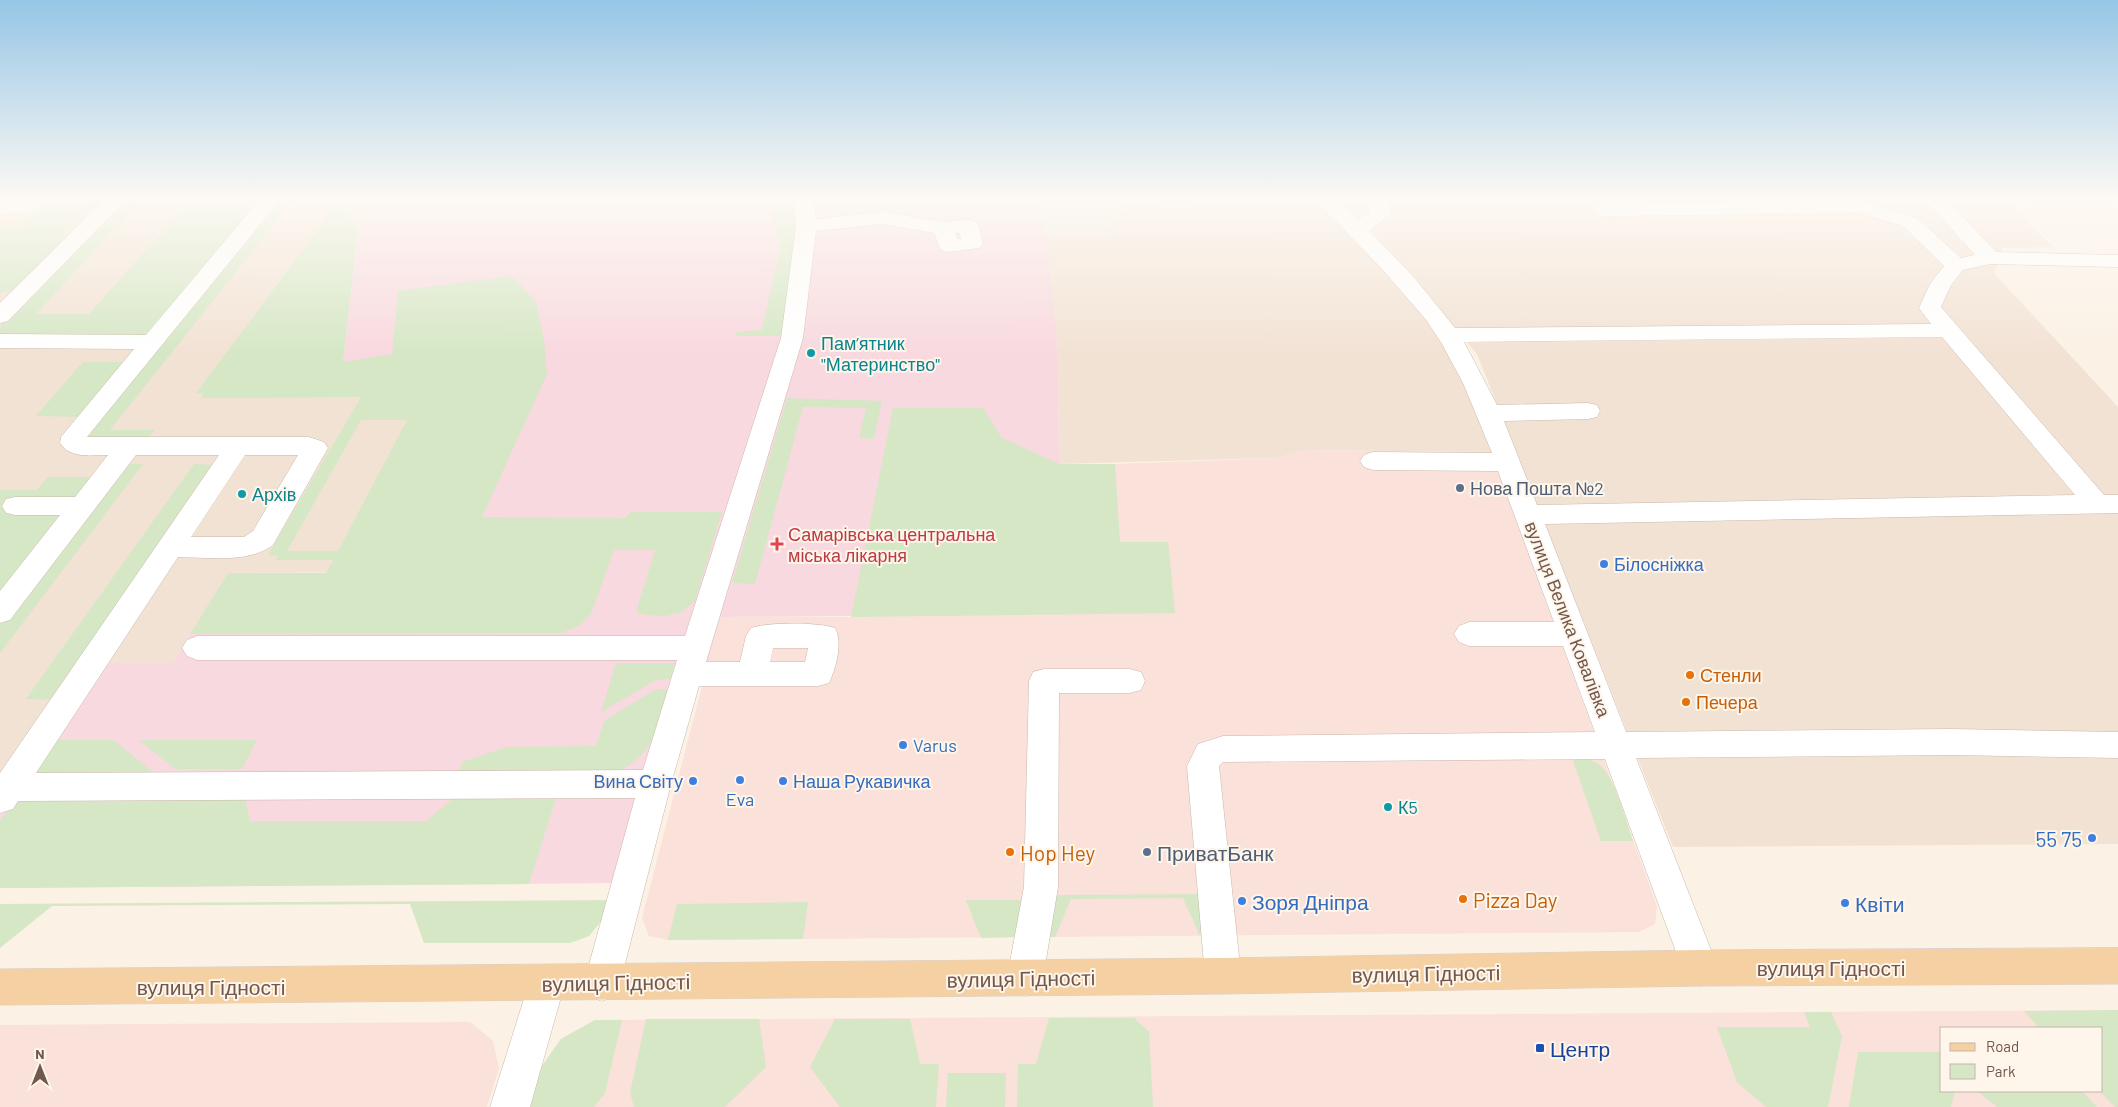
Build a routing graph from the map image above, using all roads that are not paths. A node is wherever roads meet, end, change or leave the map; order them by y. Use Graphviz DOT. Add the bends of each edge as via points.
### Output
graph roads {
  1 [pos="65,251"];
  2 [pos="228,251"];
  3 [pos="803,251"];
  4 [pos="1377,251"];
  5 [pos="1941,251"];
  6 [pos="1983,251"];
  7 [pos="1990,258"];
  8 [pos="2118,261"];
  9 [pos="1956,265"];
  10 [pos="0,316"];
  11 [pos="1948,330"];
  12 [pos="1448,335"];
  13 [pos="0,341"];
  14 [pos="153,342"];
  15 [pos="1588,411"];
  16 [pos="1489,413"];
  17 [pos="129,446"];
  18 [pos="238,446"];
  19 [pos="1373,460"];
  20 [pos="1508,462"];
  21 [pos="2108,504"];
  22 [pos="15,506"];
  23 [pos="82,506"];
  24 [pos="1528,515"];
  25 [pos="170,547"];
  26 [pos="0,612"];
  27 [pos="1468,634"];
  28 [pos="1573,634"];
  29 [pos="197,648"];
  30 [pos="691,661"];
  31 [pos="752,674"];
  32 [pos="1130,681"];
  33 [pos="2118,744"];
  34 [pos="1616,746"];
  35 [pos="9,777"];
  36 [pos="655,784"];
  37 [pos="2042,966"];
  38 [pos="2118,966"];
  39 [pos="1700,968"];
  40 [pos="2118,972"];
  41 [pos="1223,976"];
  42 [pos="2118,977"];
  43 [pos="1025,978"];
  44 [pos="547,983"];
  45 [pos="602,983"];
  46 [pos="0,987"];
  47 [pos="510,1107"];
  1 -- 10 [label="street"];
  2 -- 14 [label="street"];
  3 -- 30 [label="street" via="792,338"];
  4 -- 12 [label="street, вулиця Велика Ковалівка" via="1421,298"];
  5 -- 9 [label="street"];
  6 -- 7 [label="street"];
  7 -- 8 [label="street"];
  7 -- 9 [label="street"];
  9 -- 11 [label="street" via="1941,284 1930,308"];
  11 -- 12 [label="street"];
  11 -- 21 [label="street" via="2028,425"];
  12 -- 16 [label="street, вулиця Велика Ковалівка" via="1472,375"];
  13 -- 14 [label="street"];
  14 -- 17 [label="street" via="73,442 79,446"];
  15 -- 16 [label="street"];
  16 -- 20 [label="street, вулиця Велика Ковалівка"];
  17 -- 18 [label="street"];
  17 -- 23 [label="street"];
  18 -- 25 [label="street"];
  18 -- 25 [label="street" via="315,448 262,538 255,544 244,547"];
  19 -- 20 [label="street"];
  20 -- 24 [label="street, вулиця Велика Ковалівка"];
  21 -- 24 [label="street"];
  22 -- 23 [label="street"];
  23 -- 26 [label="street"];
  24 -- 28 [label="street, вулиця Велика Ковалівка"];
  25 -- 35 [label="street"];
  27 -- 28 [label="street"];
  28 -- 34 [label="street, вулиця Велика Ковалівка"];
  29 -- 30 [label="street"];
  30 -- 31 [label="street"];
  30 -- 36 [label="street"];
  32 -- 43 [label="street" via="1044,681 1041,886"];
  33 -- 34 [label="street" via="1952,742"];
  34 -- 39 [label="street, вулиця Велика Ковалівка"];
  34 -- 41 [label="street" via="1223,749 1209,754 1203,766"];
  35 -- 36 [label="street"];
  36 -- 45 [label="street"];
  37 -- 38 [label="main road, вулиця Гідності"];
  37 -- 39 [label="main road, вулиця Гідності"];
  37 -- 40 [label="main road, вулиця Гідності"];
  37 -- 42 [label="main road, вулиця Гідності"];
  39 -- 41 [label="main road, вулиця Гідності"];
  41 -- 43 [label="main road, вулиця Гідності"];
  43 -- 45 [label="main road, вулиця Гідності"];
  44 -- 45 [label="main road, вулиця Гідності"];
  44 -- 46 [label="main road, вулиця Гідності"];
  44 -- 47 [label="street"];
}
